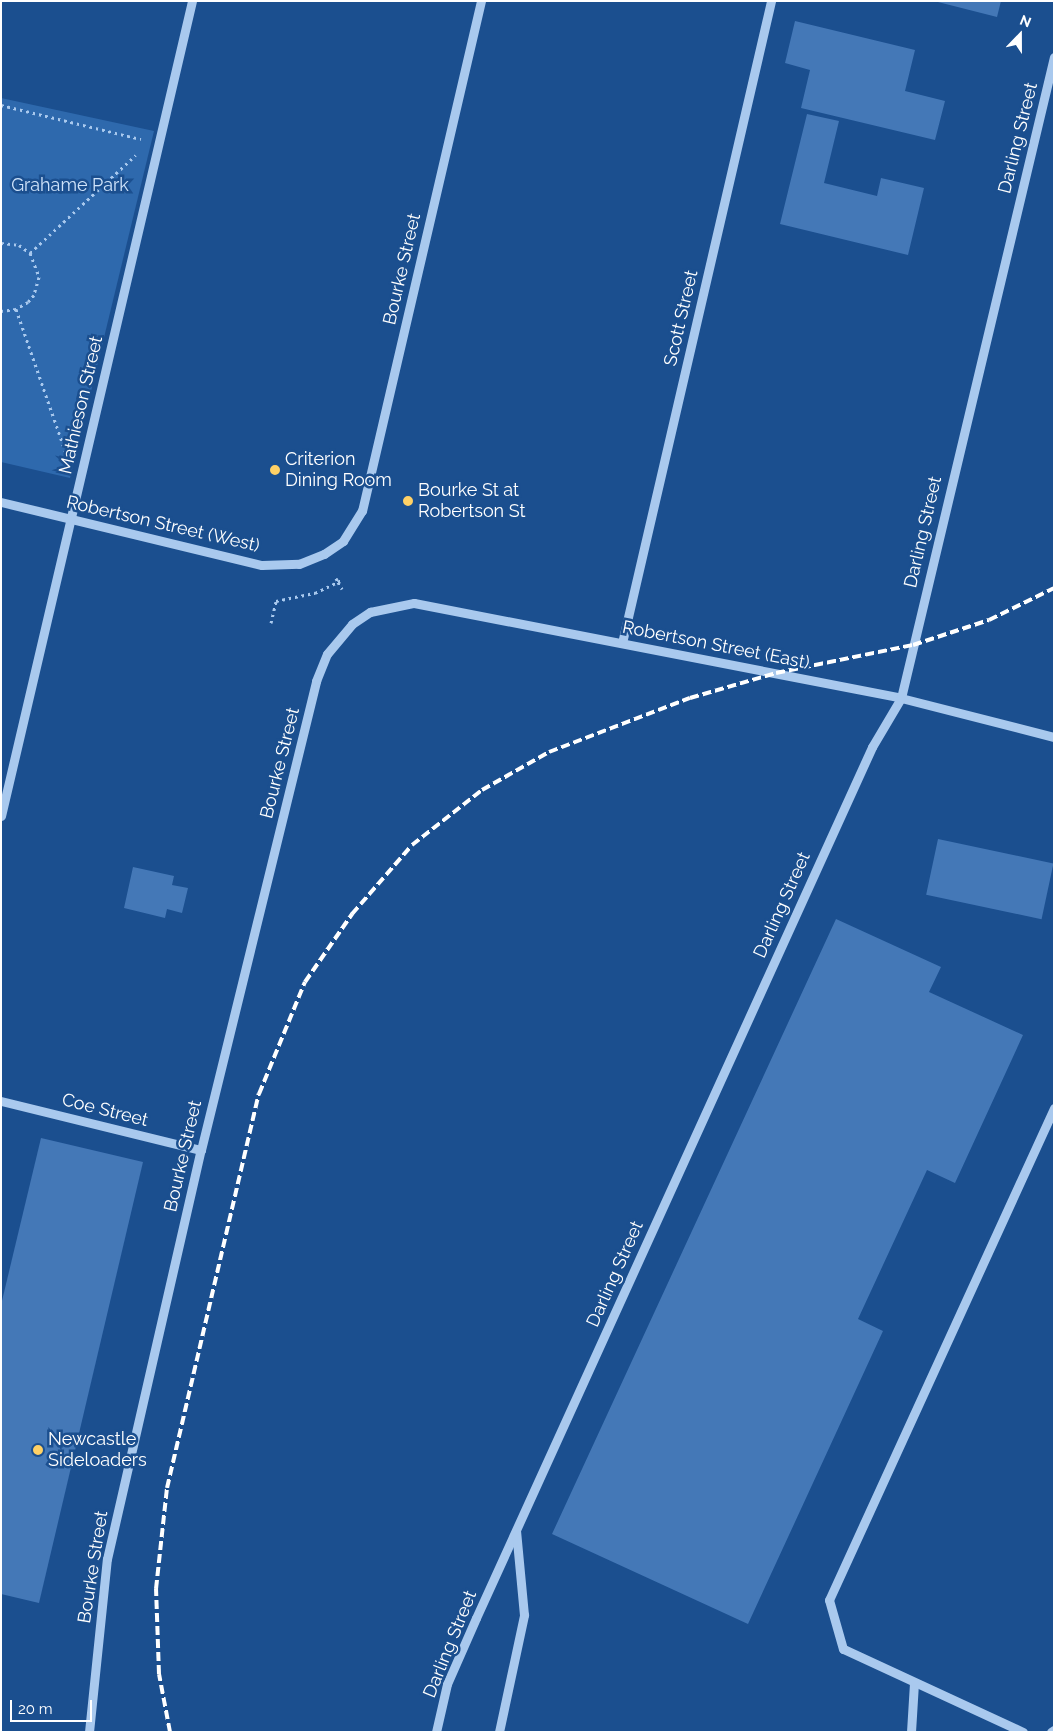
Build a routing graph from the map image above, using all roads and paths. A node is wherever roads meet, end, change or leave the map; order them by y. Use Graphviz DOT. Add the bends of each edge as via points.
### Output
graph roads {
  1 [pos="192,1"];
  2 [pos="481,1"];
  3 [pos="771,1"];
  4 [pos="1054,57"];
  5 [pos="1,105"];
  6 [pos="151,142"];
  7 [pos="144,148"];
  8 [pos="1,243"];
  9 [pos="30,253"];
  10 [pos="16,309"];
  11 [pos="1,311"];
  12 [pos="70,463"];
  13 [pos="1,502"];
  14 [pos="71,519"];
  15 [pos="343,541"];
  16 [pos="342,579"];
  17 [pos="337,580"];
  18 [pos="342,589"];
  19 [pos="370,612"];
  20 [pos="270,623"];
  21 [pos="622,643"];
  22 [pos="901,698"];
  23 [pos="1054,737"];
  24 [pos="1,816"];
  25 [pos="1,1101"];
  26 [pos="1054,1108"];
  27 [pos="201,1150"];
  28 [pos="516,1531"];
  29 [pos="914,1683"];
  30 [pos="89,1732"];
  31 [pos="436,1732"];
  32 [pos="499,1732"];
  33 [pos="911,1732"];
  34 [pos="1023,1732"];
  1 -- 14 [label="street, Mathieson Street"];
  2 -- 15 [label="street, Bourke Street" via="362,510"];
  3 -- 21 [label="street, Scott Street"];
  4 -- 22 [label="street, Darling Street"];
  5 -- 6 [label="path"];
  7 -- 9 [label="path"];
  8 -- 9 [label="path" via="18,245"];
  9 -- 10 [label="path" via="39,277 34,294"];
  10 -- 11 [label="path"];
  10 -- 12 [label="path"];
  13 -- 14 [label="street, Robertson Street (West)"];
  14 -- 15 [label="street, Robertson Street (West)" via="262,565 299,564 324,554"];
  14 -- 24 [label="street, Mathieson Street"];
  16 -- 17 [label="path"];
  17 -- 18 [label="path"];
  17 -- 20 [label="path" via="315,593 276,601"];
  19 -- 21 [label="street, Robertson Street (East)" via="414,603"];
  19 -- 27 [label="street, Bourke Street" via="352,624 327,654 316,681"];
  21 -- 22 [label="street, Robertson Street (East)"];
  22 -- 23 [label="street, Robertson Street (East)"];
  22 -- 28 [label="street, Darling Street" via="872,747"];
  25 -- 27 [label="street, Coe Street"];
  26 -- 29 [label="street" via="829,1600 843,1649"];
  27 -- 30 [label="street, Bourke Street" via="107,1559"];
  28 -- 31 [label="street, Darling Street" via="447,1684"];
  28 -- 32 [label="street" via="524,1615"];
  29 -- 33 [label="street"];
  29 -- 34 [label="street"];
}
